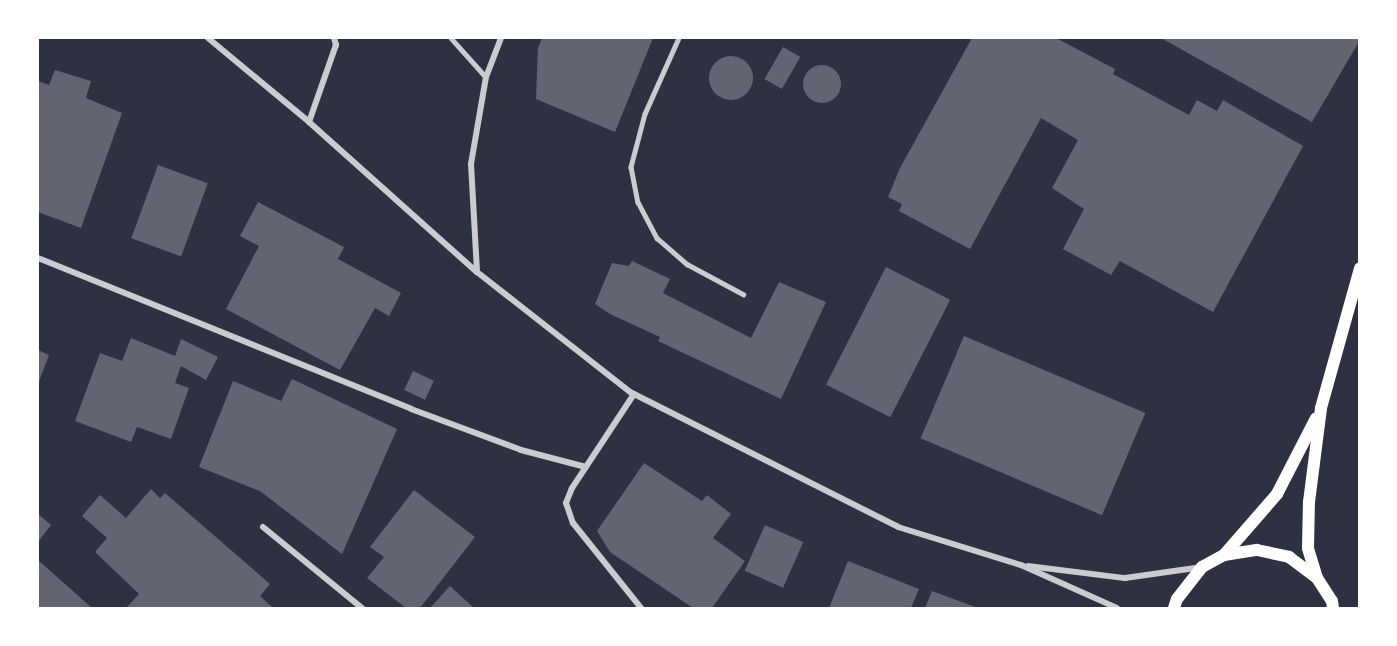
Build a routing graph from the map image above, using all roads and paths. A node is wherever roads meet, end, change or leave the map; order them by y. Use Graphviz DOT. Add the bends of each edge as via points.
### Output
graph roads {
  1 [pos="208,38"];
  2 [pos="334,38"];
  3 [pos="451,38"];
  4 [pos="501,38"];
  5 [pos="679,38"];
  6 [pos="486,77"];
  7 [pos="309,122"];
  8 [pos="38,258"];
  9 [pos="1359,268"];
  10 [pos="477,272"];
  11 [pos="743,294"];
  12 [pos="634,394"];
  13 [pos="1321,408"];
  14 [pos="586,467"];
  15 [pos="263,527"];
  16 [pos="1224,555"];
  17 [pos="1021,565"];
  18 [pos="1202,567"];
  19 [pos="1317,578"];
  20 [pos="1334,606"];
  21 [pos="362,609"];
  22 [pos="640,609"];
  23 [pos="1117,609"];
  24 [pos="1174,609"];
  1 -- 7 [label="street"];
  2 -- 7 [label="street" via="336,45"];
  3 -- 6 [label="lane"];
  4 -- 6 [label="street"];
  5 -- 11 [label="lane" via="645,114 632,167 638,202 657,238 687,264"];
  6 -- 10 [label="street" via="471,164"];
  7 -- 10 [label="street"];
  8 -- 14 [label="street" via="411,409 521,450"];
  9 -- 13 [label="main road"];
  10 -- 12 [label="street"];
  12 -- 14 [label="street"];
  12 -- 17 [label="street" via="898,527"];
  13 -- 16 [label="main road" via="1277,494"];
  13 -- 19 [label="main road" via="1309,502 1308,548"];
  14 -- 22 [label="street" via="567,497 573,523"];
  15 -- 21 [label="street"];
  16 -- 18 [label="main road"];
  16 -- 19 [label="main road" via="1257,550 1289,557"];
  17 -- 18 [label="street" via="1125,578"];
  17 -- 23 [label="street"];
  18 -- 24 [label="main road" via="1176,599"];
  19 -- 20 [label="main road"];
}
